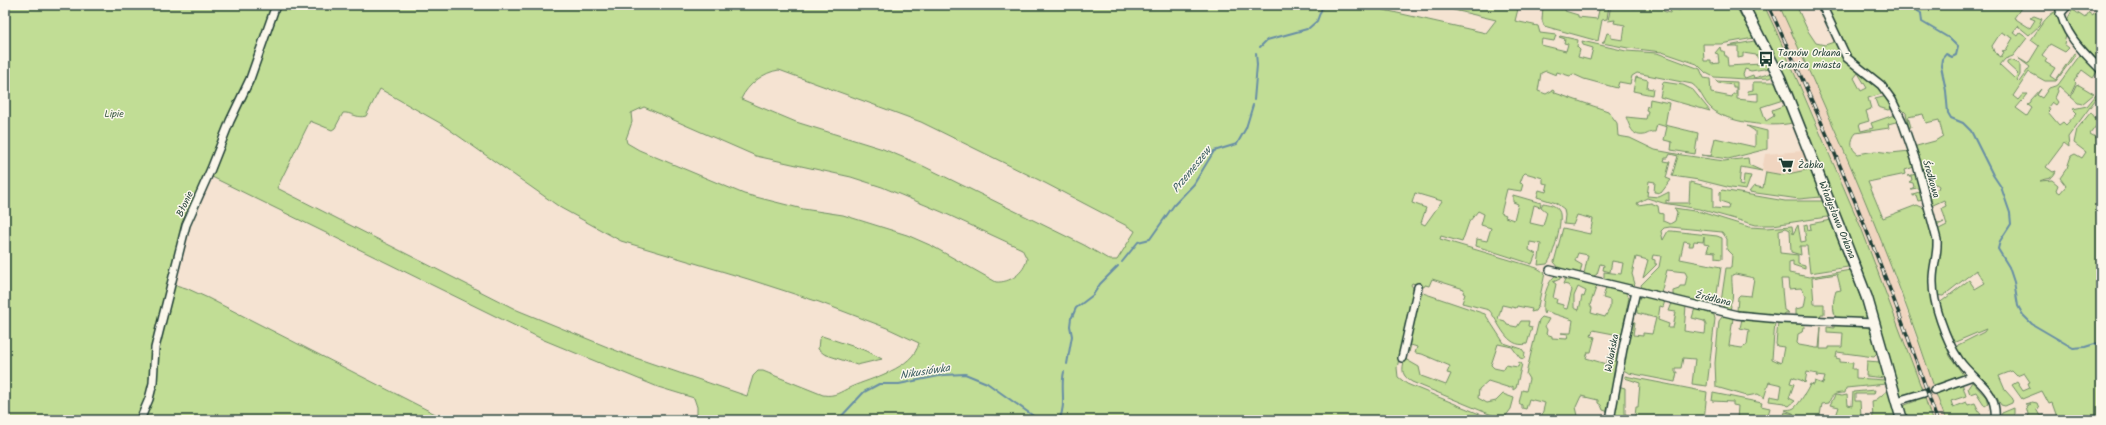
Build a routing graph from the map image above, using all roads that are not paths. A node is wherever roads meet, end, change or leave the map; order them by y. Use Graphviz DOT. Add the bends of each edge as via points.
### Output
graph roads {
  1 [pos="276,5"];
  2 [pos="1743,5"];
  3 [pos="1822,5"];
  4 [pos="2059,5"];
  5 [pos="2068,5"];
  6 [pos="2060,14"];
  7 [pos="2101,70"];
  8 [pos="1550,270"];
  9 [pos="1418,288"];
  10 [pos="1636,291"];
  11 [pos="1874,323"];
  12 [pos="1402,358"];
  13 [pos="1973,376"];
  14 [pos="1934,390"];
  15 [pos="1924,393"];
  16 [pos="1897,401"];
  17 [pos="140,420"];
  18 [pos="1610,420"];
  19 [pos="1902,420"];
  20 [pos="1995,420"];
  1 -- 17 [label="street, Błonie" via="250,79 186,224 155,348 151,388"];
  2 -- 11 [label="street, Władysława Orkana" via="1787,94 1859,277"];
  3 -- 13 [label="street, Środkowa" via="1847,58 1886,89 1902,121 1916,161 1937,240 1932,281 1935,303 1956,356"];
  4 -- 6 [label="street"];
  5 -- 6 [label="street"];
  6 -- 7 [label="street" via="2073,40"];
  8 -- 10 [label="street, Źródlana"];
  9 -- 12 [label="street"];
  10 -- 11 [label="street, Źródlana" via="1741,316"];
  10 -- 18 [label="street, Wolańska" via="1626,330"];
  11 -- 16 [label="street, Władysława Orkana"];
  13 -- 14 [label="street"];
  13 -- 20 [label="street, Środkowa" via="1985,386 1993,399"];
  15 -- 16 [label="street"];
  16 -- 19 [label="street, Władysława Orkana"];
}
